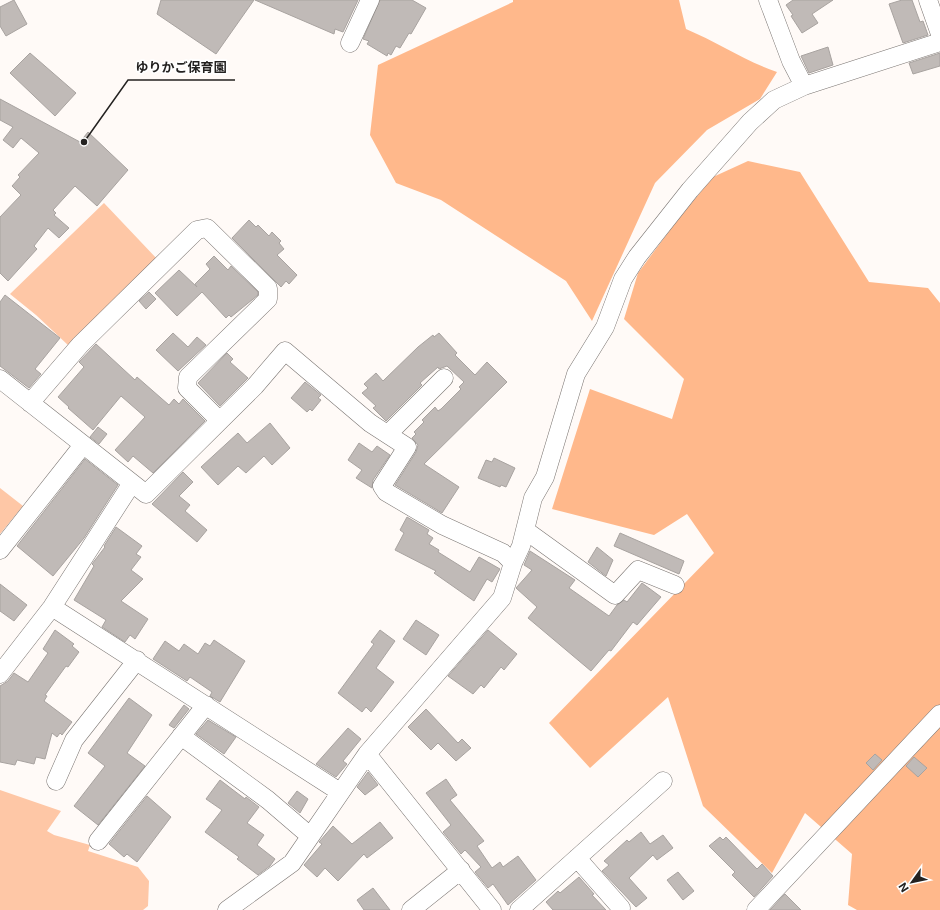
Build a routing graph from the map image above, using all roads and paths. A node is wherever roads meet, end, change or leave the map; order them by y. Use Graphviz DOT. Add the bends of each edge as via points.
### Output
graph roads {
  1 [pos="370,0"];
  2 [pos="768,0"];
  3 [pos="928,0"];
  4 [pos="940,34"];
  5 [pos="940,42"];
  6 [pos="350,43"];
  7 [pos="804,86"];
  8 [pos="444,378"];
  9 [pos="0,380"];
  10 [pos="30,403"];
  11 [pos="219,420"];
  12 [pos="388,434"];
  13 [pos="83,445"];
  14 [pos="132,483"];
  15 [pos="525,530"];
  16 [pos="0,550"];
  17 [pos="514,563"];
  18 [pos="675,585"];
  19 [pos="52,607"];
  20 [pos="137,660"];
  21 [pos="1,669"];
  22 [pos="206,705"];
  23 [pos="940,714"];
  24 [pos="181,736"];
  25 [pos="367,754"];
  26 [pos="56,781"];
  27 [pos="663,781"];
  28 [pos="340,792"];
  29 [pos="310,836"];
  30 [pos="98,841"];
  31 [pos="577,858"];
  32 [pos="461,870"];
  33 [pos="621,908"];
  34 [pos="227,910"];
  35 [pos="411,910"];
  36 [pos="492,910"];
  37 [pos="519,910"];
  38 [pos="756,910"];
  1 -- 6 [label="street"];
  2 -- 7 [label="street" via="791,61"];
  3 -- 4 [label="street"];
  5 -- 7 [label="street"];
  7 -- 15 [label="street" via="774,100 750,122 690,190 637,257 623,279 605,327 576,374 545,476 533,498"];
  8 -- 12 [label="street"];
  9 -- 10 [label="street"];
  10 -- 11 [label="street" via="80,345 197,230 207,228 268,288 268,299 188,377 187,388"];
  10 -- 13 [label="street"];
  11 -- 12 [label="street" via="255,386 285,351 370,423"];
  11 -- 14 [label="street" via="146,494"];
  12 -- 17 [label="street" via="407,447 382,486 386,492 442,525 503,553"];
  13 -- 14 [label="street"];
  13 -- 16 [label="street"];
  14 -- 19 [label="street"];
  15 -- 17 [label="street"];
  15 -- 18 [label="street" via="615,595 638,570"];
  17 -- 25 [label="street" via="502,598"];
  19 -- 20 [label="street"];
  19 -- 21 [label="street"];
  20 -- 22 [label="street"];
  20 -- 26 [label="street" via="74,740"];
  22 -- 24 [label="street"];
  22 -- 28 [label="street"];
  23 -- 38 [label="street"];
  24 -- 29 [label="street" via="268,800"];
  24 -- 30 [label="street"];
  25 -- 28 [label="street"];
  25 -- 32 [label="street"];
  27 -- 31 [label="street"];
  28 -- 29 [label="street"];
  29 -- 34 [label="street" via="292,863"];
  31 -- 33 [label="street"];
  31 -- 37 [label="street"];
  32 -- 35 [label="street"];
  32 -- 36 [label="street"];
}
